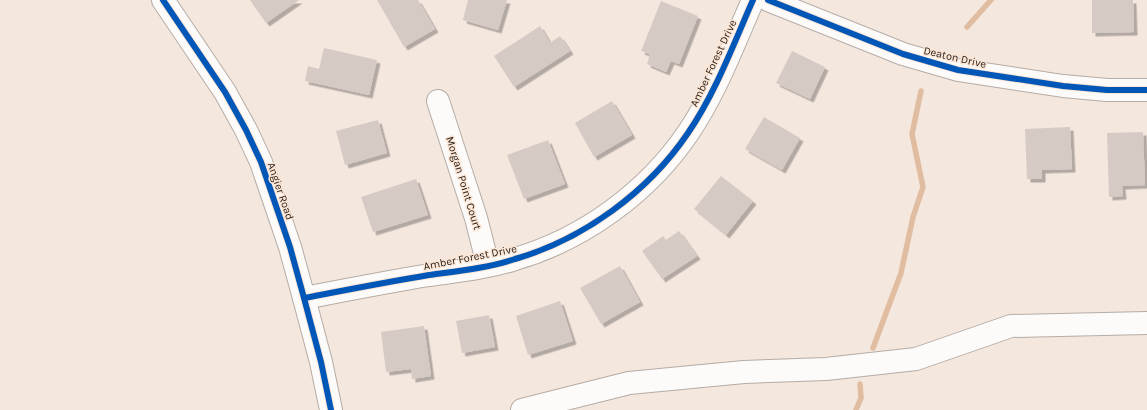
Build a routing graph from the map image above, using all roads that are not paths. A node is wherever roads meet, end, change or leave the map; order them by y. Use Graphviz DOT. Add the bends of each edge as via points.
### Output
graph roads {
  1 [pos="163,0"];
  2 [pos="753,0"];
  3 [pos="768,0"];
  4 [pos="1147,90"];
  5 [pos="438,101"];
  6 [pos="488,265"];
  7 [pos="304,298"];
  8 [pos="1147,322"];
  9 [pos="331,410"];
  10 [pos="522,410"];
  1 -- 7 [label="street, Angier Road" via="246,130 276,204"];
  2 -- 6 [label="street, Amber Forest Drive" via="708,101 689,133 645,184 619,205 576,233 515,259"];
  3 -- 4 [label="street, Deaton Drive" via="903,54 958,70 1092,89"];
  5 -- 6 [label="street, Morgan Point Court" via="476,218"];
  6 -- 7 [label="street, Amber Forest Drive"];
  7 -- 9 [label="street, Angier Road"];
  8 -- 10 [label="street" via="1011,326 916,358 826,369 744,372 629,383"];
}
